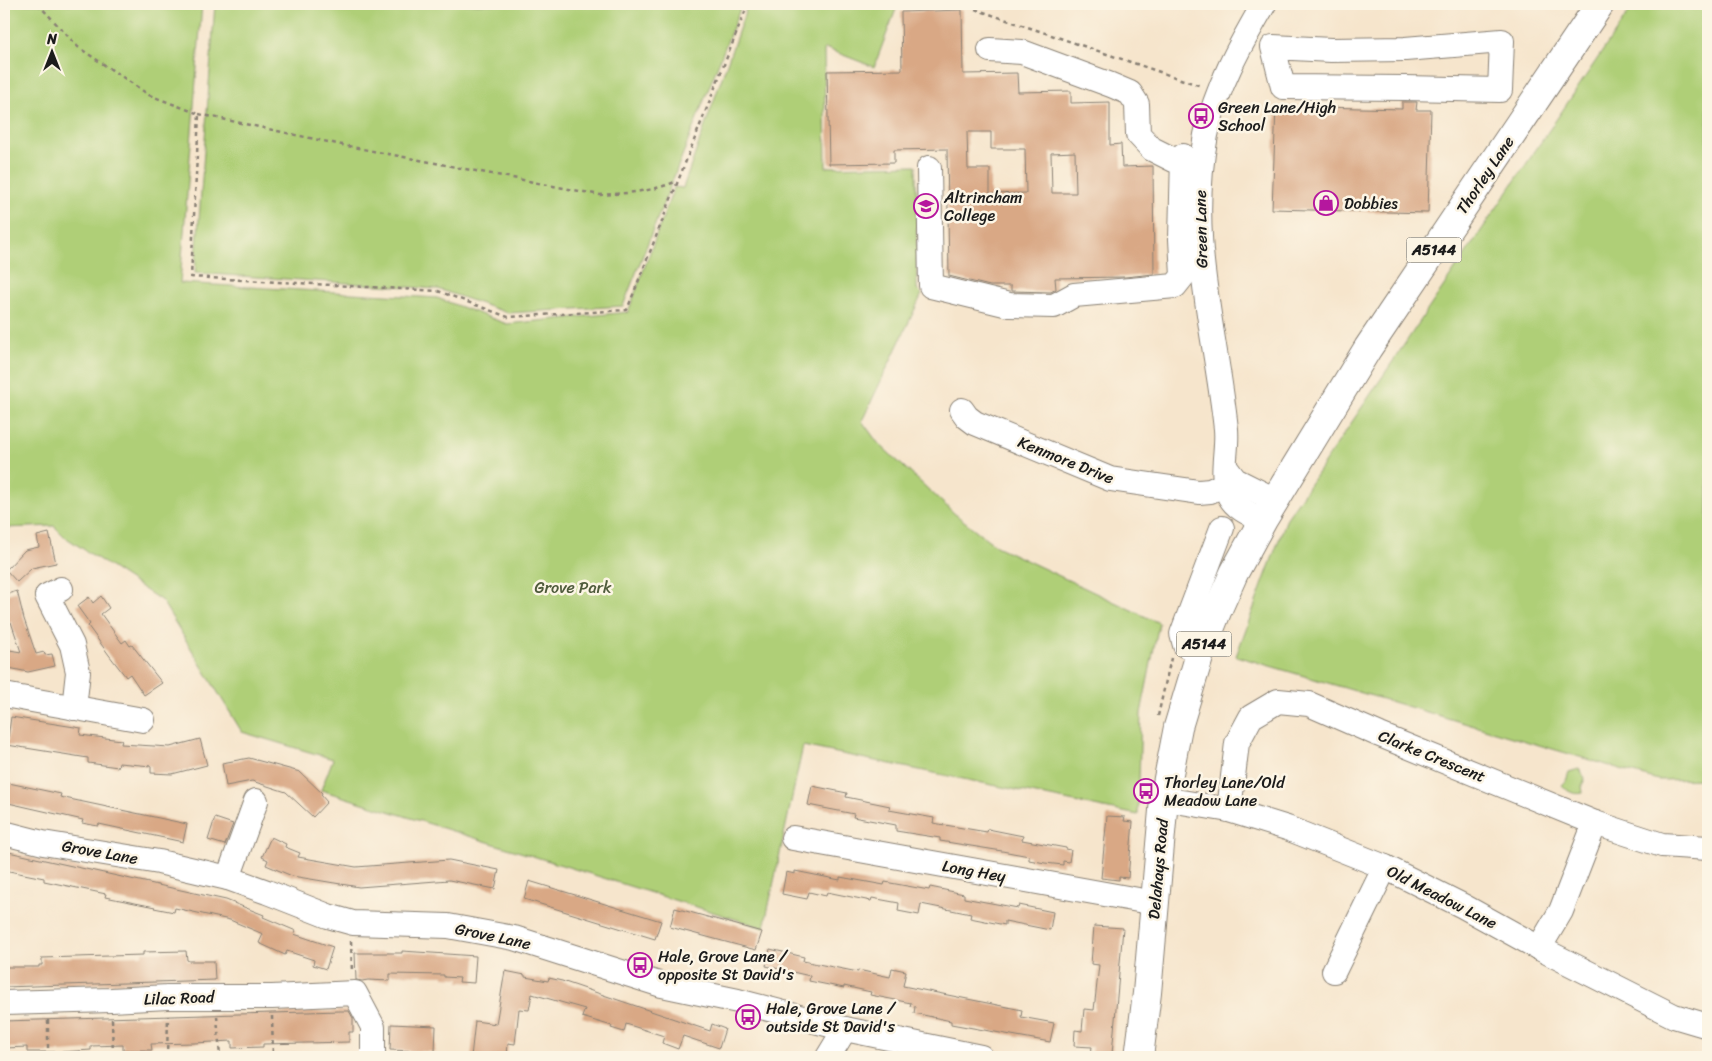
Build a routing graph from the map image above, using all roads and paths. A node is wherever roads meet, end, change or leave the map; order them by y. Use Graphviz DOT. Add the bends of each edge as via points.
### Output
graph roads {
  1 [pos="38,4"];
  2 [pos="748,4"];
  3 [pos="960,4"];
  4 [pos="1324,4"];
  5 [pos="1600,4"];
  6 [pos="1257,10"];
  7 [pos="1273,47"];
  8 [pos="990,50"];
  9 [pos="1219,92"];
  10 [pos="199,114"];
  11 [pos="1186,158"];
  12 [pos="929,168"];
  13 [pos="678,181"];
  14 [pos="1193,276"];
  15 [pos="962,410"];
  16 [pos="1229,477"];
  17 [pos="1269,510"];
  18 [pos="1222,528"];
  19 [pos="61,589"];
  20 [pos="1200,654"];
  21 [pos="4,695"];
  22 [pos="74,708"];
  23 [pos="143,720"];
  24 [pos="1164,799"];
  25 [pos="257,801"];
  26 [pos="1229,810"];
  27 [pos="1595,823"];
  28 [pos="4,833"];
  29 [pos="793,838"];
  30 [pos="1708,848"];
  31 [pos="1385,867"];
  32 [pos="228,878"];
  33 [pos="1155,903"];
  34 [pos="350,922"];
  35 [pos="1539,948"];
  36 [pos="1334,971"];
  37 [pos="354,992"];
  38 [pos="168,997"];
  39 [pos="215,997"];
  40 [pos="272,997"];
  41 [pos="111,1000"];
  42 [pos="48,1001"];
  43 [pos="4,1003"];
  44 [pos="1708,1026"];
  45 [pos="845,1029"];
  46 [pos="969,1056"];
  47 [pos="48,1057"];
  48 [pos="113,1057"];
  49 [pos="167,1057"];
  50 [pos="220,1057"];
  51 [pos="273,1057"];
  52 [pos="373,1057"];
  53 [pos="828,1057"];
  54 [pos="1140,1057"];
  1 -- 10 [label="path" via="78,47 149,96"];
  2 -- 13 [label="path"];
  3 -- 9 [label="path"];
  4 -- 6 [label="path"];
  5 -- 17 [label="main road, Thorley Lane / A5144" via="1368,348"];
  6 -- 7 [label="street"];
  6 -- 9 [label="street, Green Lane"];
  7 -- 7 [label="street" via="1406,49 1502,42 1500,90 1283,87"];
  8 -- 11 [label="street" via="1022,52 1130,93 1137,104 1138,134 1152,149"];
  9 -- 11 [label="street, Green Lane" via="1206,134"];
  10 -- 13 [label="path" via="600,194 635,193"];
  10 -- 13 [label="path" via="191,277 438,291 508,317 627,310"];
  11 -- 14 [label="street, Green Lane" via="1198,220"];
  11 -- 14 [label="street" via="1169,168 1168,234 1176,269"];
  12 -- 14 [label="street" via="931,286 1009,305 1054,306 1074,295 1175,286"];
  14 -- 16 [label="street, Green Lane" via="1226,431"];
  15 -- 16 [label="street, Kenmore Drive" via="975,423 1110,479 1199,492 1210,491"];
  16 -- 17 [label="street"];
  17 -- 20 [label="main road, Delahays Road / A5144" via="1234,572"];
  18 -- 20 [label="street" via="1182,634 1185,645"];
  19 -- 22 [label="street" via="47,596 72,645 78,672"];
  20 -- 24 [label="main road, Delahays Road / A5144" via="1178,727"];
  21 -- 22 [label="street"];
  22 -- 23 [label="street"];
  24 -- 26 [label="street, Old Meadow Lane"];
  24 -- 33 [label="main road, Delahays Road / A5144"];
  25 -- 32 [label="street"];
  26 -- 27 [label="street, Clarke Crescent" via="1237,743 1252,717 1278,701 1309,704"];
  26 -- 31 [label="street, Old Meadow Lane" via="1287,828"];
  27 -- 30 [label="street, Clarke Crescent" via="1662,845"];
  27 -- 35 [label="street" via="1561,911"];
  28 -- 32 [label="street, Grove Lane"];
  29 -- 33 [label="street, Long Hey"];
  31 -- 35 [label="street, Old Meadow Lane"];
  31 -- 36 [label="street"];
  32 -- 34 [label="street, Grove Lane"];
  33 -- 54 [label="main road, Delahays Road / A5144"];
  34 -- 37 [label="path"];
  34 -- 45 [label="street, Grove Lane" via="448,926 514,938 662,985"];
  35 -- 44 [label="street, Old Meadow Lane" via="1674,1016"];
  37 -- 40 [label="street, Lilac Road"];
  37 -- 52 [label="street" via="373,1027"];
  38 -- 39 [label="street, Lilac Road"];
  38 -- 41 [label="street, Lilac Road"];
  38 -- 49 [label="path"];
  39 -- 40 [label="street, Lilac Road"];
  39 -- 50 [label="path"];
  40 -- 51 [label="path"];
  41 -- 42 [label="street, Lilac Road"];
  41 -- 48 [label="path"];
  42 -- 43 [label="street, Lilac Road"];
  42 -- 47 [label="path"];
  45 -- 46 [label="street, Grove Lane"];
  45 -- 53 [label="street"];
}
